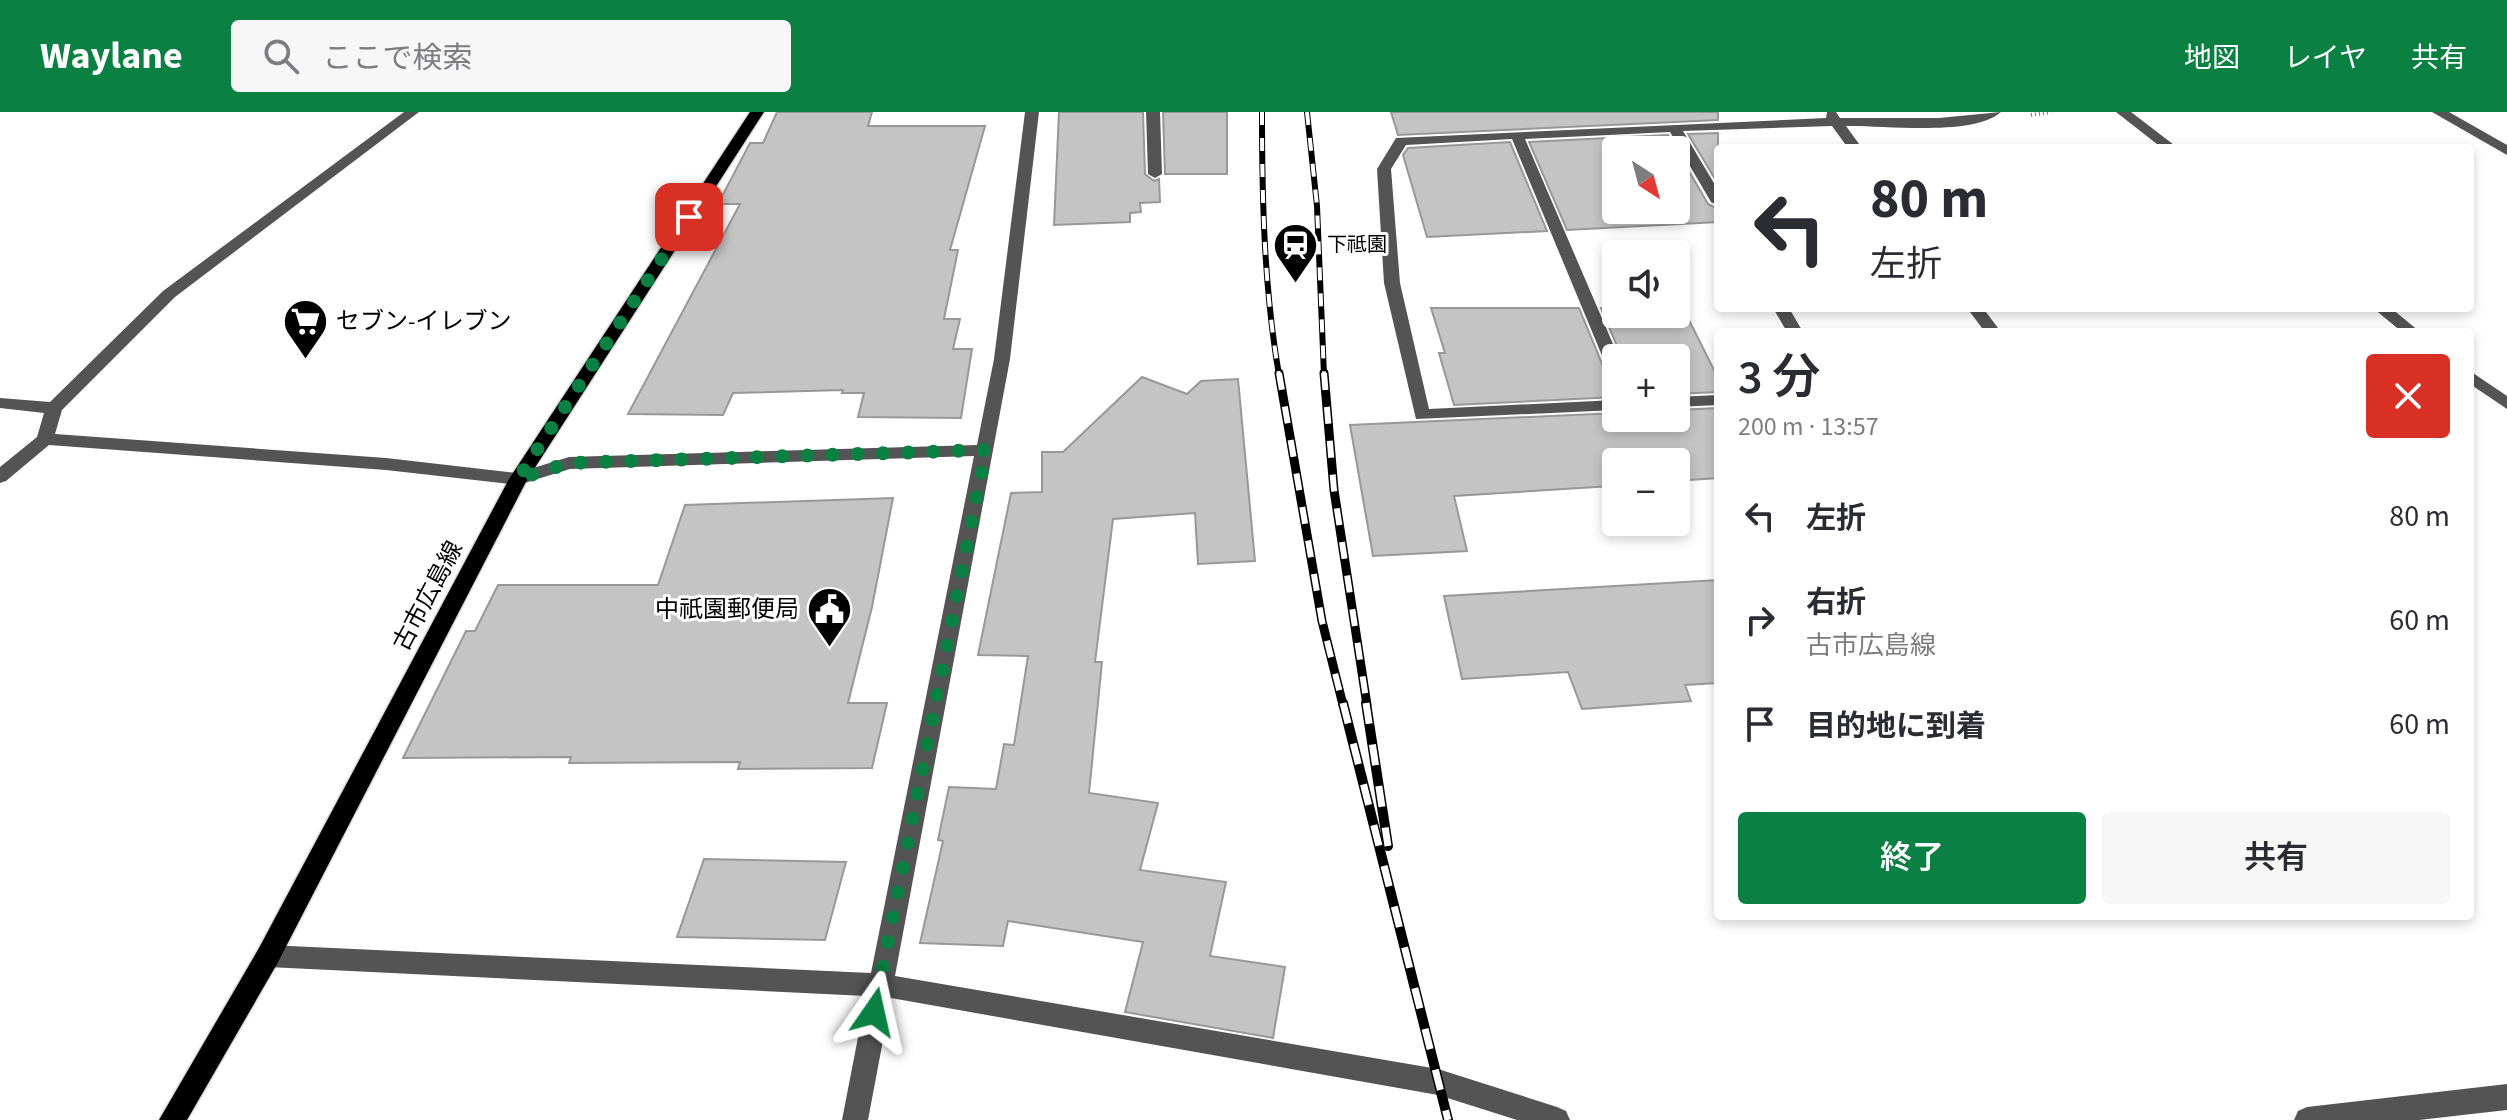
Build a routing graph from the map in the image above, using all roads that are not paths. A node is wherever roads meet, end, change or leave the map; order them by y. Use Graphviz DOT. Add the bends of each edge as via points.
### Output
graph roads {
  1 [pos="412,112"];
  2 [pos="757,112"];
  3 [pos="1032,112"];
  4 [pos="1153,112"];
  5 [pos="1994,112"];
  6 [pos="2123,112"];
  7 [pos="2439,112"];
  8 [pos="1832,117"];
  9 [pos="1675,129"];
  10 [pos="1517,135"];
  11 [pos="1852,144"];
  12 [pos="2166,144"];
  13 [pos="2507,151"];
  14 [pos="1155,174"];
  15 [pos="1714,195"];
  16 [pos="2386,312"];
  17 [pos="2407,328"];
  18 [pos="1605,344"];
  19 [pos="2474,379"];
  20 [pos="1714,400"];
  21 [pos="1690,401"];
  22 [pos="0,403"];
  23 [pos="2507,404"];
  24 [pos="1602,406"];
  25 [pos="54,408"];
  26 [pos="45,439"];
  27 [pos="986,450"];
  28 [pos="0,477"];
  29 [pos="518,479"];
  30 [pos="268,956"];
  31 [pos="879,985"];
  32 [pos="2507,1097"];
  33 [pos="172,1120"];
  34 [pos="855,1120"];
  35 [pos="1557,1120"];
  36 [pos="2307,1120"];
  1 -- 25 [label="street" via="169,294"];
  2 -- 29 [label="main road, 古市広島線"];
  3 -- 27 [label="street"];
  4 -- 14 [label="street"];
  5 -- 8 [label="street" via="1962,120"];
  6 -- 12 [label="street"];
  7 -- 13 [label="street"];
  8 -- 9 [label="street"];
  8 -- 11 [label="street"];
  9 -- 10 [label="street"];
  9 -- 15 [label="street"];
  10 -- 18 [label="street"];
  10 -- 24 [label="street" via="1401,141 1384,169 1392,283 1422,415"];
  16 -- 17 [label="street"];
  19 -- 23 [label="street"];
  20 -- 21 [label="street"];
  22 -- 25 [label="street"];
  25 -- 26 [label="street"];
  26 -- 28 [label="street"];
  26 -- 29 [label="street"];
  27 -- 29 [label="street" via="569,463"];
  27 -- 31 [label="street"];
  29 -- 30 [label="main road, 古市広島線"];
  30 -- 31 [label="street"];
  30 -- 33 [label="main road, 古市広島線"];
  31 -- 34 [label="street"];
  31 -- 35 [label="street" via="1438,1082"];
  32 -- 36 [label="street"];
}
